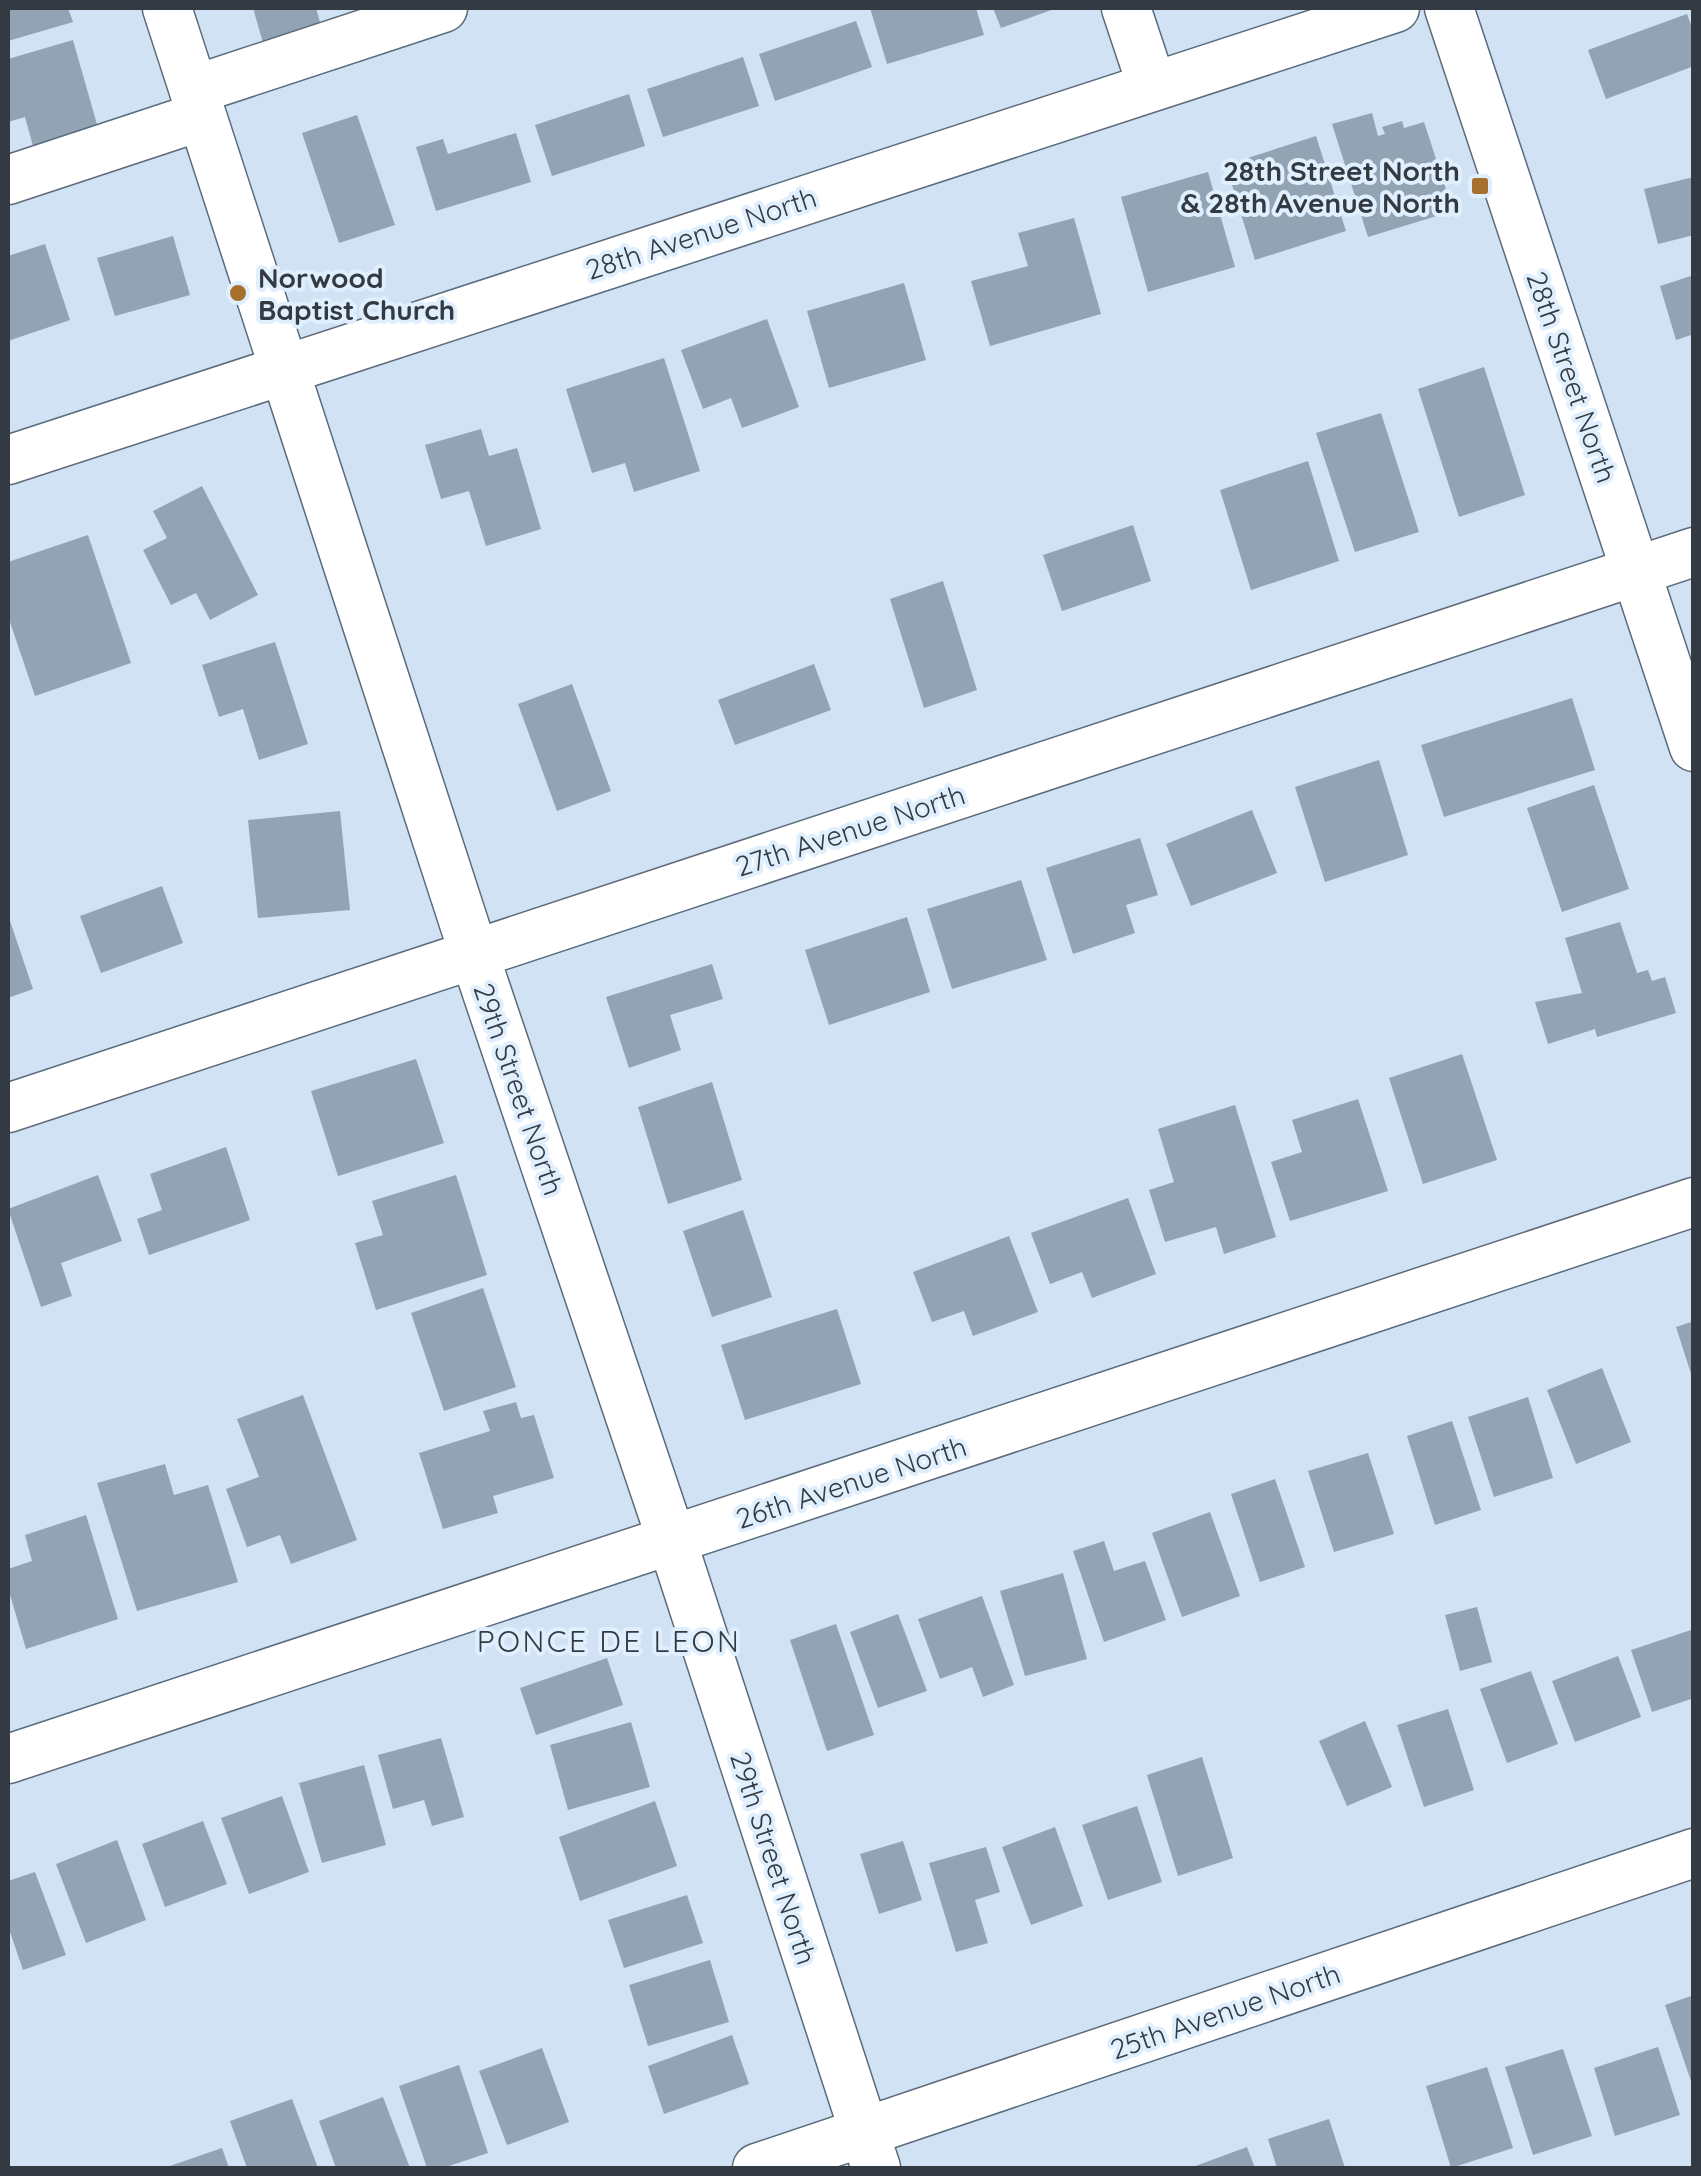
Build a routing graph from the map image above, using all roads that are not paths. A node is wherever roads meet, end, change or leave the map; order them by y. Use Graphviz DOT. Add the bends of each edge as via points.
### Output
graph roads {
  1 [pos="167,8"];
  2 [pos="443,8"];
  3 [pos="1126,8"];
  4 [pos="1395,8"];
  5 [pos="1449,8"];
  6 [pos="1152,86"];
  7 [pos="198,103"];
  8 [pos="8,180"];
  9 [pos="285,368"];
  10 [pos="8,460"];
  11 [pos="1694,552"];
  12 [pos="1637,570"];
  13 [pos="1694,747"];
  14 [pos="474,954"];
  15 [pos="8,1108"];
  16 [pos="1694,1202"];
  17 [pos="672,1541"];
  18 [pos="8,1759"];
  19 [pos="1694,1854"];
  20 [pos="869,2150"];
  21 [pos="757,2168"];
  1 -- 7 [label="street, 29th Street North"];
  2 -- 7 [label="street"];
  3 -- 6 [label="street"];
  4 -- 6 [label="street, 28th Avenue North"];
  5 -- 12 [label="street, 28th Street North"];
  6 -- 9 [label="street, 28th Avenue North"];
  7 -- 8 [label="street"];
  7 -- 9 [label="street, 29th Street North"];
  9 -- 10 [label="street, 28th Avenue North"];
  9 -- 14 [label="street, 29th Street North"];
  11 -- 12 [label="street, 27th Avenue North"];
  12 -- 13 [label="street, 28th Street North"];
  12 -- 14 [label="street, 27th Avenue North"];
  14 -- 15 [label="street, 27th Avenue North"];
  14 -- 17 [label="street, 29th Street North"];
  16 -- 17 [label="street, 26th Avenue North"];
  17 -- 18 [label="street, 26th Avenue North"];
  17 -- 20 [label="street, 29th Street North"];
  19 -- 20 [label="street, 25th Avenue North"];
  20 -- 21 [label="street, 25th Avenue North"];
}
